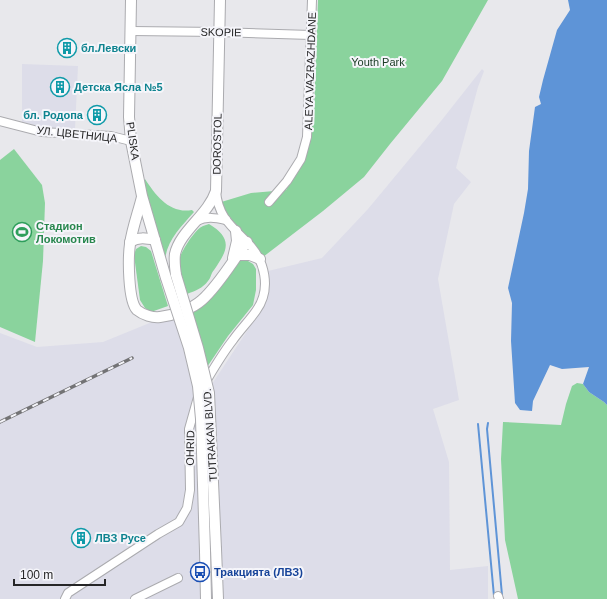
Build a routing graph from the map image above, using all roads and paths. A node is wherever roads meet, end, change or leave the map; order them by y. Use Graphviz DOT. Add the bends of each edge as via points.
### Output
graph roads {
  1 [pos="132,0"];
  2 [pos="220,0"];
  3 [pos="312,0"];
  4 [pos="131,31"];
  5 [pos="219,32"];
  6 [pos="312,35"];
  7 [pos="0,121"];
  8 [pos="131,141"];
  9 [pos="216,191"];
  10 [pos="142,196"];
  11 [pos="269,202"];
  12 [pos="226,220"];
  13 [pos="197,221"];
  14 [pos="236,231"];
  15 [pos="155,240"];
  16 [pos="130,242"];
  17 [pos="247,242"];
  18 [pos="234,258"];
  19 [pos="260,259"];
  20 [pos="171,277"];
  21 [pos="178,578"];
  22 [pos="66,596"];
  23 [pos="135,599"];
  24 [pos="206,599"];
  25 [pos="218,599"];
  1 -- 4 [label="main road, PLISKA"];
  2 -- 5 [label="main road, DOROSTOL"];
  3 -- 6 [label="street, ALEYA VAZRAZHDANE"];
  4 -- 5 [label="street, SKOPIE"];
  4 -- 8 [label="main road, PLISKA"];
  5 -- 6 [label="street, SKOPIE"];
  5 -- 9 [label="main road, DOROSTOL"];
  6 -- 11 [label="street, ALEYA VAZRAZHDANE" via="307,137 301,159"];
  7 -- 8 [label="street, УЛ. ЦВЕТНИЦА" via="42,132 111,136"];
  8 -- 10 [label="main road, PLISKA"];
  9 -- 12 [label="street, OHRID" via="218,207"];
  9 -- 13 [label="main road, DOROSTOL" via="208,208"];
  10 -- 15 [label="main road, PLISKA"];
  10 -- 16 [label="main road"];
  12 -- 13 [label="street" via="212,217"];
  12 -- 14 [label="street, OHRID"];
  13 -- 20 [label="main road, DOROSTOL" via="177,247"];
  14 -- 17 [label="street, OHRID"];
  14 -- 18 [label="main road"];
  15 -- 16 [label="main road" via="141,238"];
  15 -- 20 [label="main road, PLISKA"];
  16 -- 18 [label="main road" via="129,266 133,304 138,311 155,317 193,307 210,292"];
  17 -- 18 [label="main road"];
  17 -- 19 [label="street, OHRID"];
  18 -- 19 [label="main road" via="250,255"];
  19 -- 22 [label="street, OHRID" via="264,269 265,290 261,302 222,354 196,402 189,429 190,490 187,508 179,522"];
  20 -- 24 [label="main road, TUTRAKAN BLVD., bridge" via="198,386"];
  20 -- 25 [label="main road, TUTRAKAN BLVD., bridge" via="198,348 209,393"];
  21 -- 23 [label="street"];
}
